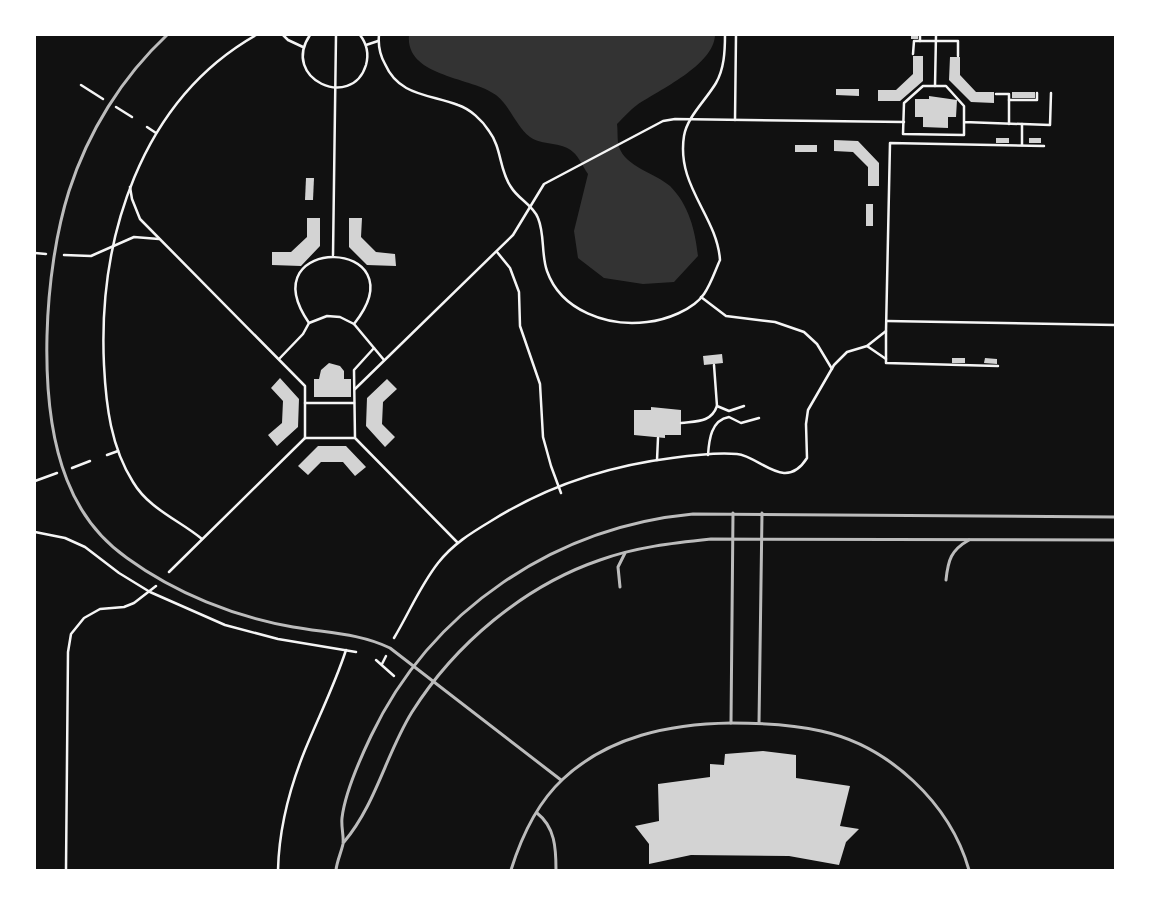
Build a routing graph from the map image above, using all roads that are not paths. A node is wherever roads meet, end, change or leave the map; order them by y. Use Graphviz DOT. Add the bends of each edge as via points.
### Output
graph roads {
  1 [pos="167,35"];
  2 [pos="733,513"];
  3 [pos="762,513"];
  4 [pos="1115,516"];
  5 [pos="733,539"];
  6 [pos="761,539"];
  7 [pos="969,540"];
  8 [pos="1115,540"];
  9 [pos="626,552"];
  10 [pos="946,580"];
  11 [pos="620,587"];
  12 [pos="414,666"];
  13 [pos="434,681"];
  14 [pos="759,723"];
  15 [pos="731,724"];
  16 [pos="561,780"];
  17 [pos="537,813"];
  18 [pos="343,842"];
  19 [pos="336,870"];
  20 [pos="511,870"];
  21 [pos="556,870"];
  22 [pos="969,870"];
  1 -- 12 [label="lane" via="125,82 96,127 69,190 58,233 49,296 47,365 55,435 66,480 78,504 104,538 126,558 170,584 211,604 251,617 363,637 390,648"];
  2 -- 3 [label="lane"];
  2 -- 5 [label="lane"];
  2 -- 12 [label="lane" via="680,515 635,523 587,538 551,554 519,570 475,602 438,637"];
  3 -- 4 [label="lane"];
  3 -- 6 [label="lane"];
  5 -- 6 [label="lane"];
  5 -- 9 [label="lane" via="666,544"];
  5 -- 15 [label="lane"];
  6 -- 7 [label="lane"];
  6 -- 14 [label="lane"];
  7 -- 8 [label="lane"];
  7 -- 10 [label="lane" via="950,555"];
  9 -- 11 [label="lane" via="618,567"];
  9 -- 13 [label="lane" via="583,566 519,602 471,639"];
  12 -- 13 [label="lane"];
  12 -- 18 [label="lane" via="390,700 359,765 342,818"];
  13 -- 16 [label="lane"];
  13 -- 18 [label="lane" via="401,732 359,823"];
  14 -- 15 [label="lane"];
  14 -- 22 [label="lane" via="796,726 831,734 864,747 894,766 939,810 960,846"];
  15 -- 16 [label="lane" via="683,726 645,734 606,748"];
  16 -- 17 [label="lane"];
  17 -- 20 [label="lane" via="518,848"];
  17 -- 21 [label="lane" via="552,834"];
  18 -- 19 [label="lane"];
}
